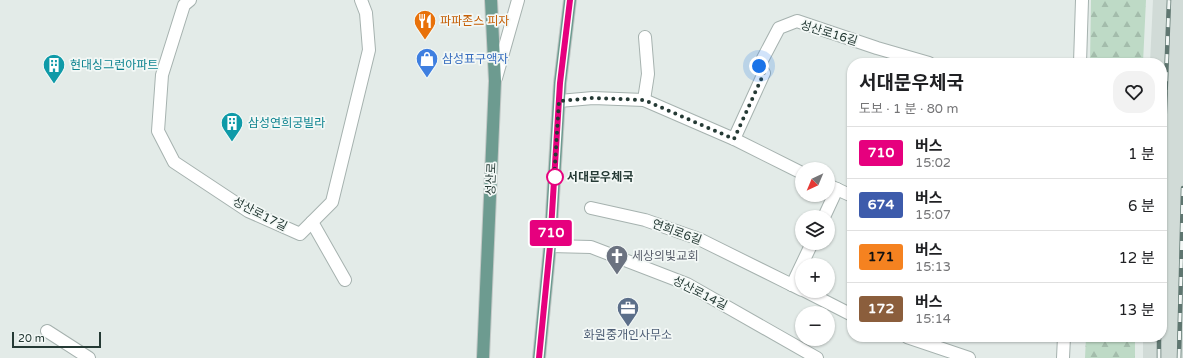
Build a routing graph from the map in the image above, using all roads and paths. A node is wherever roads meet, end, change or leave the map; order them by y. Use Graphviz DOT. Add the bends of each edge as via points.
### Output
graph roads {
  1 [pos="190,0"];
  2 [pos="361,0"];
  3 [pos="491,0"];
  4 [pos="518,0"];
  5 [pos="570,0"];
  6 [pos="1082,0"];
  7 [pos="645,37"];
  8 [pos="912,58"];
  9 [pos="1080,58"];
  10 [pos="495,81"];
  11 [pos="644,100"];
  12 [pos="559,101"];
  13 [pos="734,139"];
  14 [pos="795,169"];
  15 [pos="835,188"];
  16 [pos="847,194"];
  17 [pos="591,208"];
  18 [pos="312,222"];
  19 [pos="550,246"];
  20 [pos="345,280"];
  21 [pos="795,286"];
  22 [pos="819,298"];
  23 [pos="847,312"];
  24 [pos="47,331"];
  25 [pos="921,342"];
  26 [pos="1064,342"];
  27 [pos="89,358"];
  28 [pos="483,358"];
  29 [pos="539,358"];
  30 [pos="817,358"];
  31 [pos="969,358"];
  32 [pos="1063,358"];
  1 -- 18 [label="street, 성산로17길" via="184,5 162,75 158,131 174,162 248,211 300,234"];
  2 -- 18 [label="street, 성산로17길" via="366,13 368,50 332,202"];
  3 -- 10 [label="main road, 성산로"];
  4 -- 10 [label="street"];
  5 -- 12 [label="main road"];
  6 -- 9 [label="street"];
  7 -- 11 [label="street" via="648,74"];
  8 -- 13 [label="street, 성산로16길" via="798,21 779,28 759,66 764,73"];
  10 -- 28 [label="main road, 성산로"];
  11 -- 12 [label="street" via="593,98"];
  11 -- 13 [label="street"];
  12 -- 19 [label="main road"];
  13 -- 14 [label="street"];
  15 -- 16 [label="street"];
  17 -- 21 [label="street, 연희로6길" via="645,220 699,239"];
  18 -- 20 [label="street"];
  19 -- 29 [label="main road"];
  19 -- 30 [label="street, 성산로14길" via="591,248 687,284"];
  22 -- 23 [label="street"];
  24 -- 27 [label="street"];
  25 -- 31 [label="street"];
  26 -- 32 [label="street"];
}
